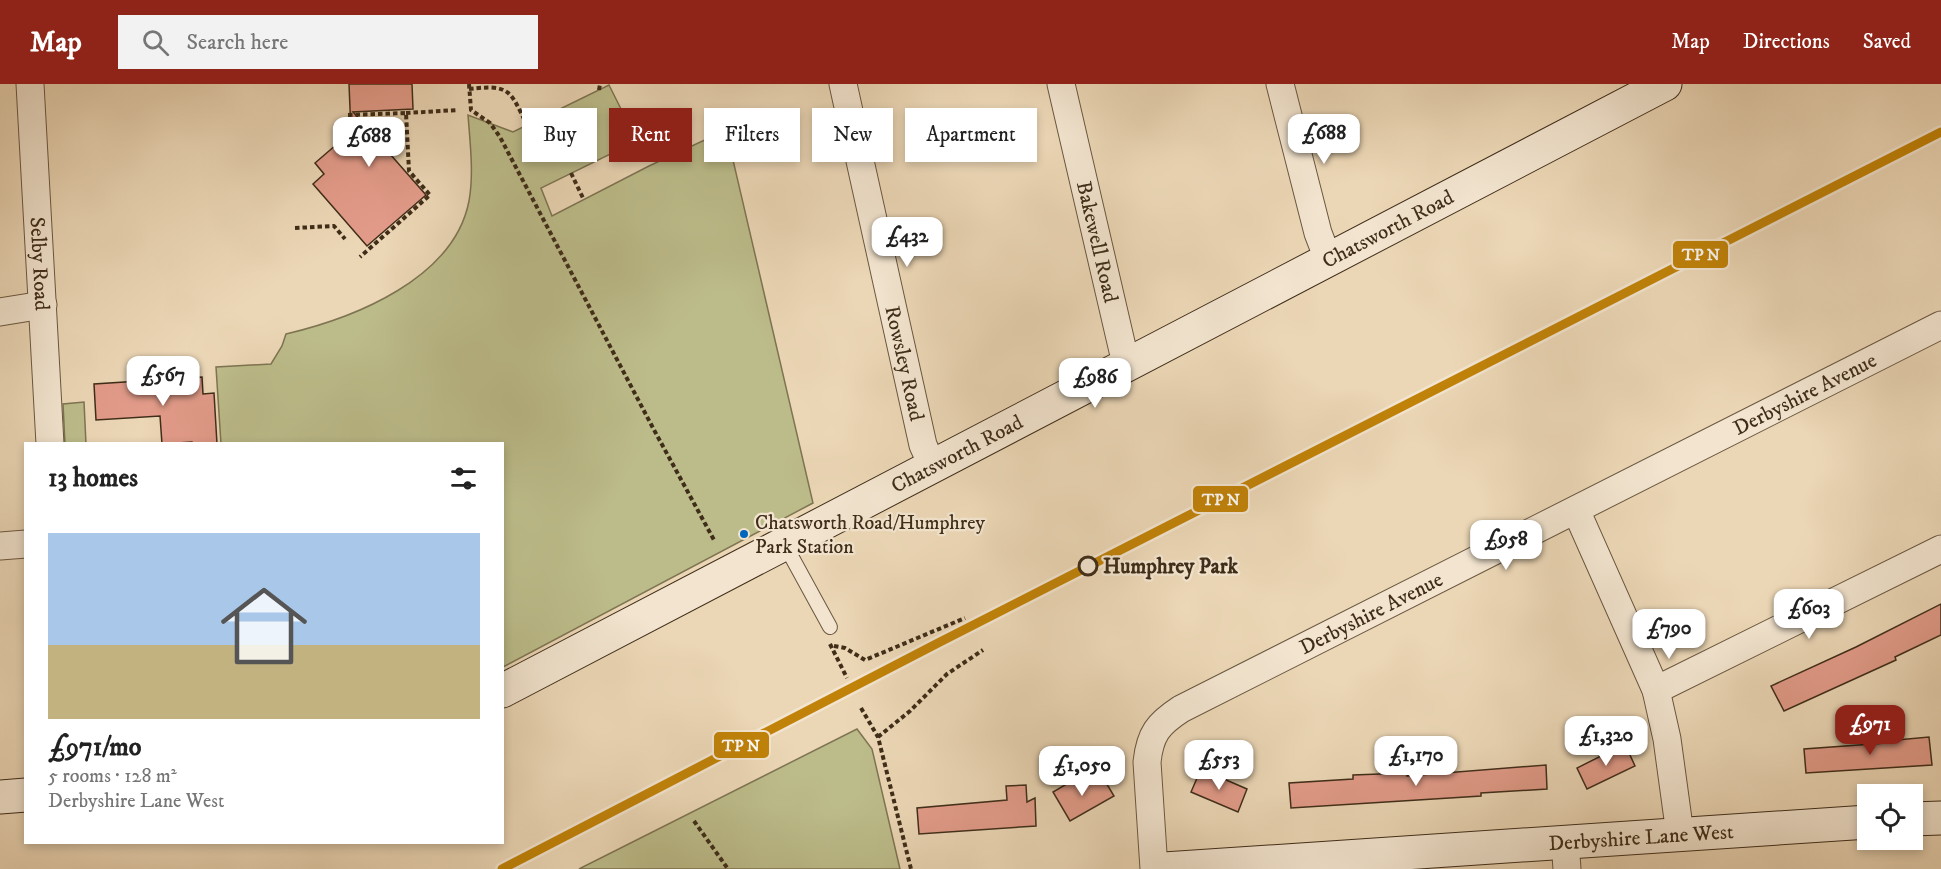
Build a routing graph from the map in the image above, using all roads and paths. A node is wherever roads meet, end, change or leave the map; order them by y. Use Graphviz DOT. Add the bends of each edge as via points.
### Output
graph roads {
  1 [pos="30,84"];
  2 [pos="600,84"];
  3 [pos="843,84"];
  4 [pos="1061,84"];
  5 [pos="1280,84"];
  6 [pos="1665,84"];
  7 [pos="469,87"];
  8 [pos="599,90"];
  9 [pos="458,110"];
  10 [pos="406,113"];
  11 [pos="348,115"];
  12 [pos="522,115"];
  13 [pos="571,173"];
  14 [pos="584,200"];
  15 [pos="295,228"];
  16 [pos="345,239"];
  17 [pos="360,257"];
  18 [pos="1328,259"];
  19 [pos="43,305"];
  20 [pos="0,312"];
  21 [pos="1941,325"];
  22 [pos="1126,364"];
  23 [pos="50,442"];
  24 [pos="932,465"];
  25 [pos="1576,510"];
  26 [pos="714,540"];
  27 [pos="784,543"];
  28 [pos="24,544"];
  29 [pos="0,546"];
  30 [pos="1941,549"];
  31 [pos="965,618"];
  32 [pos="830,627"];
  33 [pos="983,650"];
  34 [pos="847,678"];
  35 [pos="504,690"];
  36 [pos="1656,690"];
  37 [pos="861,708"];
  38 [pos="878,737"];
  39 [pos="24,795"];
  40 [pos="0,797"];
  41 [pos="1941,818"];
  42 [pos="1923,819"];
  43 [pos="694,821"];
  44 [pos="1857,823"];
  45 [pos="1680,834"];
  46 [pos="1566,855"];
  47 [pos="728,869"];
  48 [pos="911,869"];
  49 [pos="1154,869"];
  50 [pos="1164,869"];
  1 -- 19 [label="street, Selby Road"];
  2 -- 8 [label="path"];
  3 -- 24 [label="street, Rowsley Road" via="923,446"];
  4 -- 22 [label="street, Bakewell Road"];
  5 -- 18 [label="street"];
  6 -- 18 [label="street, Chatsworth Road"];
  7 -- 12 [label="path" via="506,90"];
  7 -- 26 [label="path" via="471,110 490,123 500,137"];
  9 -- 10 [label="path"];
  10 -- 11 [label="path"];
  10 -- 17 [label="path" via="409,171 430,195"];
  13 -- 14 [label="path"];
  15 -- 16 [label="path" via="334,226"];
  18 -- 22 [label="street, Chatsworth Road"];
  19 -- 20 [label="street"];
  19 -- 23 [label="street, Selby Road"];
  21 -- 25 [label="street, Derbyshire Avenue"];
  22 -- 24 [label="street, Chatsworth Road"];
  24 -- 27 [label="street, Chatsworth Road"];
  25 -- 36 [label="street"];
  25 -- 49 [label="street, Derbyshire Avenue" via="1166,718 1149,745"];
  27 -- 32 [label="lane"];
  27 -- 35 [label="street, Chatsworth Road"];
  28 -- 29 [label="street"];
  30 -- 36 [label="street"];
  31 -- 34 [label="path" via="865,660 831,645"];
  33 -- 38 [label="path" via="947,674"];
  36 -- 45 [label="street"];
  37 -- 38 [label="path"];
  38 -- 48 [label="path"];
  39 -- 40 [label="street"];
  41 -- 42 [label="street"];
  43 -- 47 [label="path"];
  44 -- 45 [label="street, Derbyshire Lane West"];
  45 -- 46 [label="street, Derbyshire Lane West"];
  46 -- 50 [label="street, Derbyshire Lane West"];
}
